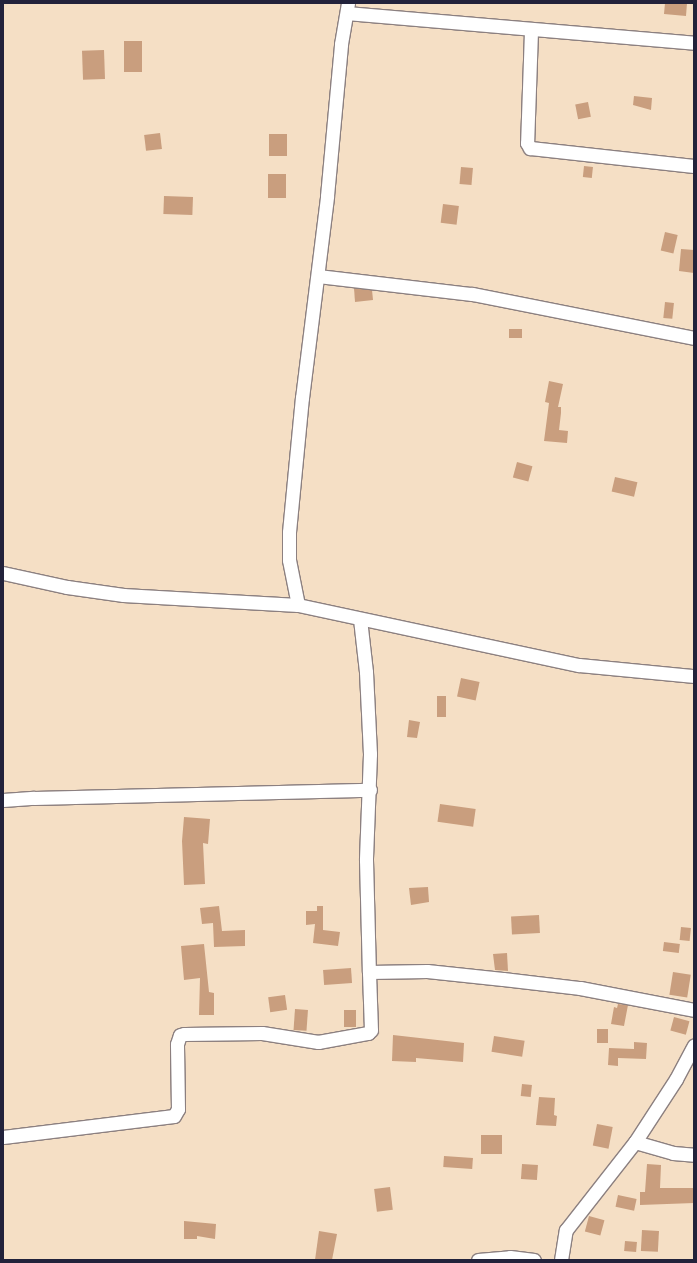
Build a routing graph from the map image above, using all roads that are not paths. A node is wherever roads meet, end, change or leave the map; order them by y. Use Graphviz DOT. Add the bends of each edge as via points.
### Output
graph roads {
  1 [pos="347,8"];
  2 [pos="531,31"];
  3 [pos="694,43"];
  4 [pos="694,166"];
  5 [pos="318,276"];
  6 [pos="694,338"];
  7 [pos="3,573"];
  8 [pos="298,605"];
  9 [pos="360,619"];
  10 [pos="694,676"];
  11 [pos="370,790"];
  12 [pos="3,800"];
  13 [pos="369,972"];
  14 [pos="694,1010"];
  15 [pos="694,1045"];
  16 [pos="3,1137"];
  17 [pos="635,1142"];
  18 [pos="694,1154"];
  19 [pos="478,1260"];
  20 [pos="534,1260"];
  21 [pos="561,1260"];
  1 -- 2 [label="street"];
  1 -- 5 [label="street" via="341,44"];
  2 -- 3 [label="street"];
  2 -- 4 [label="street" via="527,143 530,148"];
  5 -- 6 [label="street" via="472,294"];
  5 -- 8 [label="street" via="289,532 289,560"];
  7 -- 8 [label="street" via="67,587 123,595"];
  8 -- 9 [label="street"];
  9 -- 10 [label="street" via="579,665"];
  9 -- 11 [label="street" via="366,672"];
  11 -- 12 [label="street"];
  11 -- 13 [label="street" via="366,860"];
  13 -- 14 [label="street" via="427,971 496,978 580,988"];
  13 -- 16 [label="street" via="371,1030 368,1033 318,1042 262,1033 180,1035 177,1044 178,1109 174,1116"];
  15 -- 17 [label="street" via="676,1079"];
  17 -- 18 [label="street" via="673,1153"];
  17 -- 21 [label="street" via="566,1230"];
  19 -- 20 [label="street" via="510,1257"];
}
